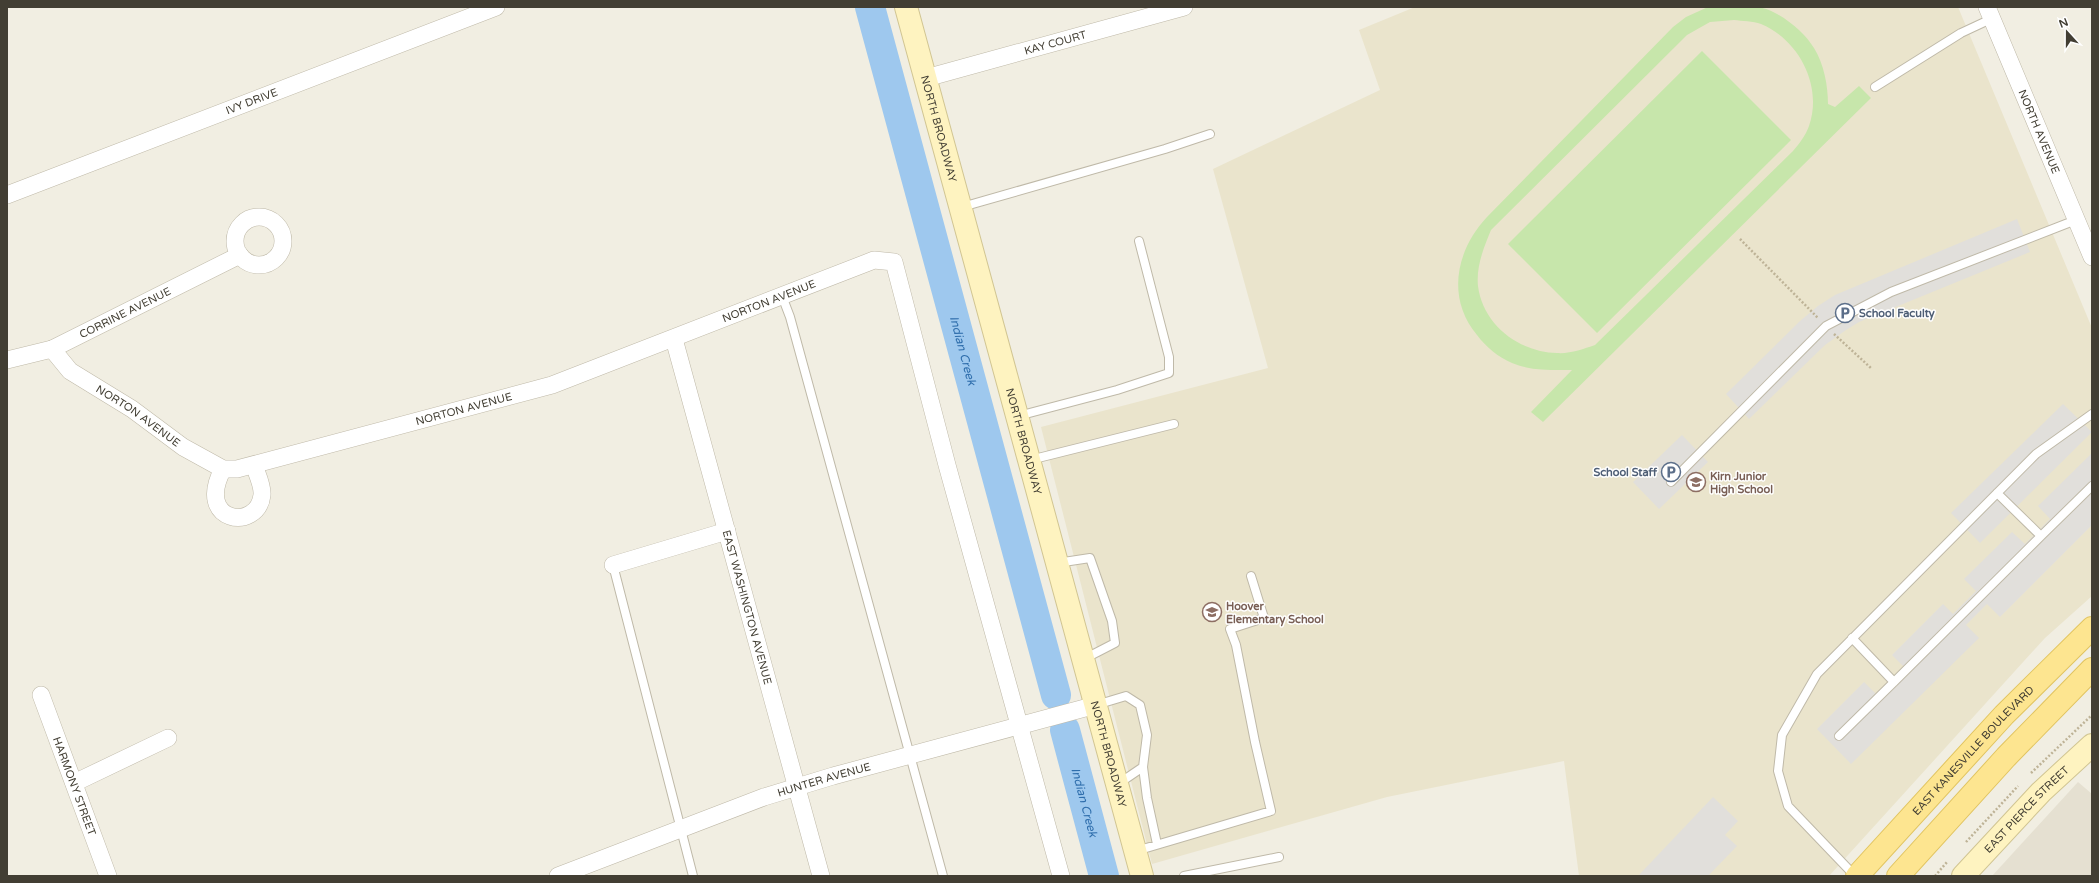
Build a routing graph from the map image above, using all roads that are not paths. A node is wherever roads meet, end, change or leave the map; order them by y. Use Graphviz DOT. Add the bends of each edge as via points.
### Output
graph roads {
  1 [pos="496,7"];
  2 [pos="906,7"];
  3 [pos="1184,7"];
  4 [pos="1989,13"];
  5 [pos="926,78"];
  6 [pos="1875,87"];
  7 [pos="1210,134"];
  8 [pos="7,195"];
  9 [pos="961,208"];
  10 [pos="2076,220"];
  11 [pos="1139,241"];
  12 [pos="240,255"];
  13 [pos="2092,255"];
  14 [pos="782,296"];
  15 [pos="674,339"];
  16 [pos="52,349"];
  17 [pos="7,360"];
  18 [pos="2092,414"];
  19 [pos="1018,416"];
  20 [pos="1174,424"];
  21 [pos="1030,460"];
  22 [pos="254,465"];
  23 [pos="223,469"];
  24 [pos="1671,482"];
  25 [pos="2092,486"];
  26 [pos="1997,493"];
  27 [pos="727,531"];
  28 [pos="2041,536"];
  29 [pos="1057,563"];
  30 [pos="613,565"];
  31 [pos="1251,576"];
  32 [pos="2092,628"];
  33 [pos="1852,638"];
  34 [pos="1083,659"];
  35 [pos="2092,669"];
  36 [pos="1894,682"];
  37 [pos="41,695"];
  38 [pos="1096,705"];
  39 [pos="1019,726"];
  40 [pos="1839,736"];
  41 [pos="168,738"];
  42 [pos="2092,745"];
  43 [pos="910,755"];
  44 [pos="1143,767"];
  45 [pos="74,783"];
  46 [pos="1117,784"];
  47 [pos="797,787"];
  48 [pos="682,828"];
  49 [pos="1157,844"];
  50 [pos="1135,851"];
  51 [pos="1279,857"];
  52 [pos="108,876"];
  53 [pos="558,876"];
  54 [pos="693,876"];
  55 [pos="821,876"];
  56 [pos="943,876"];
  57 [pos="1061,876"];
  58 [pos="1142,876"];
  59 [pos="1184,876"];
  60 [pos="1856,876"];
  61 [pos="1898,876"];
  62 [pos="1963,876"];
  1 -- 8 [label="street, IVY DRIVE"];
  2 -- 5 [label="main road, NORTH BROADWAY"];
  3 -- 5 [label="street, KAY COURT"];
  4 -- 6 [label="lane"];
  4 -- 10 [label="street, NORTH AVENUE"];
  5 -- 9 [label="main road, NORTH BROADWAY"];
  7 -- 9 [label="lane"];
  9 -- 19 [label="main road, NORTH BROADWAY"];
  10 -- 13 [label="street, NORTH AVENUE"];
  10 -- 24 [label="lane" via="1891,292 1826,326"];
  11 -- 19 [label="lane" via="1169,357 1169,373 1117,390"];
  12 -- 16 [label="street, CORRINE AVENUE"];
  14 -- 15 [label="street, NORTON AVENUE"];
  14 -- 39 [label="street, NORTON AVENUE" via="874,260 894,262"];
  14 -- 43 [label="lane" via="790,317"];
  15 -- 22 [label="street, NORTON AVENUE" via="552,385 283,455"];
  15 -- 27 [label="street, EAST WASHINGTON AVENUE"];
  16 -- 17 [label="street, CORRINE AVENUE"];
  16 -- 23 [label="street, NORTON AVENUE" via="70,370 132,409 183,447"];
  18 -- 26 [label="lane" via="2036,454"];
  19 -- 21 [label="main road, NORTH BROADWAY"];
  20 -- 21 [label="lane"];
  21 -- 29 [label="main road, NORTH BROADWAY"];
  22 -- 23 [label="street, NORTON AVENUE"];
  22 -- 23 [label="street" via="262,494 260,504 250,514 237,518 228,516 220,510 216,502 215,486"];
  25 -- 28 [label="lane"];
  26 -- 28 [label="lane"];
  26 -- 33 [label="lane"];
  27 -- 30 [label="street"];
  27 -- 47 [label="street, EAST WASHINGTON AVENUE"];
  28 -- 36 [label="lane"];
  29 -- 34 [label="main road, NORTH BROADWAY"];
  29 -- 34 [label="lane" via="1090,558 1112,621 1115,643"];
  30 -- 48 [label="lane"];
  31 -- 49 [label="lane" via="1264,618 1230,629 1236,645 1271,811"];
  32 -- 60 [label="main road, EAST KANESVILLE BOULEVARD" via="2004,715"];
  33 -- 36 [label="lane"];
  33 -- 60 [label="lane" via="1817,674 1782,735 1778,770 1788,806"];
  34 -- 38 [label="main road, NORTH BROADWAY"];
  35 -- 61 [label="main road" via="2006,757"];
  36 -- 40 [label="lane"];
  37 -- 45 [label="street, HARMONY STREET"];
  38 -- 39 [label="street, HUNTER AVENUE"];
  38 -- 44 [label="lane" via="1126,696 1140,705 1147,735"];
  38 -- 46 [label="main road, NORTH BROADWAY"];
  39 -- 43 [label="street, HUNTER AVENUE"];
  39 -- 57 [label="street"];
  41 -- 45 [label="street"];
  42 -- 62 [label="main road, EAST PIERCE STREET" via="2041,792"];
  43 -- 47 [label="street, HUNTER AVENUE"];
  43 -- 56 [label="lane"];
  44 -- 46 [label="lane"];
  44 -- 49 [label="lane"];
  45 -- 52 [label="street, HARMONY STREET"];
  46 -- 50 [label="main road, NORTH BROADWAY"];
  47 -- 48 [label="street, HUNTER AVENUE" via="744,803"];
  47 -- 55 [label="street, EAST WASHINGTON AVENUE"];
  48 -- 53 [label="street, HUNTER AVENUE"];
  48 -- 54 [label="lane"];
  49 -- 50 [label="lane"];
  50 -- 58 [label="main road, NORTH BROADWAY"];
  51 -- 59 [label="lane"];
}
